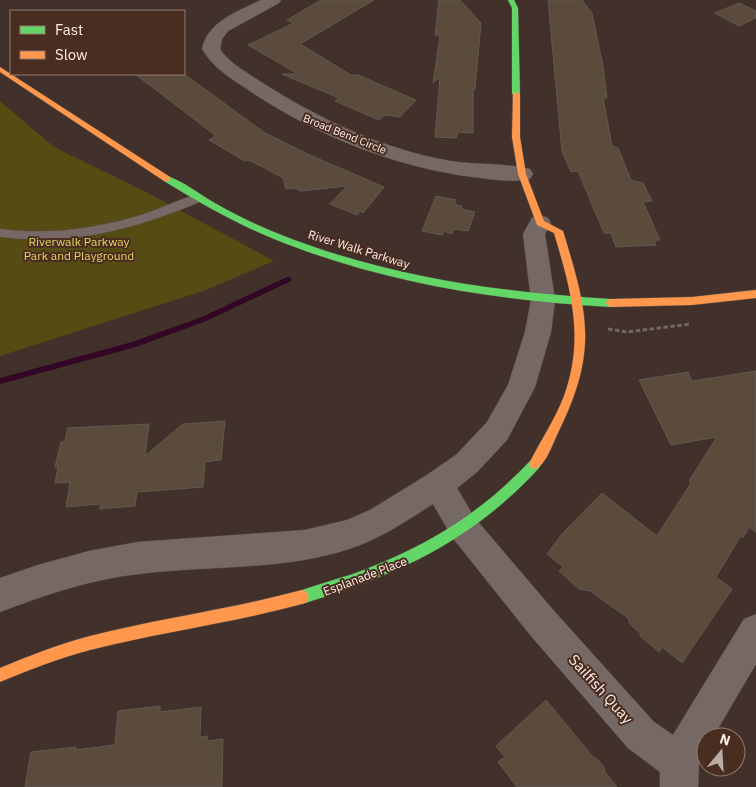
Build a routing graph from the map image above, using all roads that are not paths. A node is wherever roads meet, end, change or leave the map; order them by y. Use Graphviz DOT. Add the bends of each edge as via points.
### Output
graph roads {
  1 [pos="273,0"];
  2 [pos="511,0"];
  3 [pos="0,70"];
  4 [pos="522,174"];
  5 [pos="198,198"];
  6 [pos="540,223"];
  7 [pos="0,233"];
  8 [pos="756,294"];
  9 [pos="543,300"];
  10 [pos="578,301"];
  11 [pos="438,485"];
  12 [pos="462,526"];
  13 [pos="0,595"];
  14 [pos="756,631"];
  15 [pos="0,675"];
  16 [pos="680,775"];
  1 -- 4 [label="street, Broad Bend Circle" via="215,34 211,49 218,60 303,117 357,141 409,158 465,170"];
  2 -- 4 [label="street" via="516,8 516,137"];
  3 -- 5 [label="street, River Walk Parkway"];
  4 -- 6 [label="street"];
  5 -- 7 [label="lane" via="126,226 46,237"];
  5 -- 9 [label="street, River Walk Parkway" via="275,236 398,277"];
  6 -- 9 [label="street" via="534,234"];
  6 -- 10 [label="street" via="558,231"];
  8 -- 10 [label="street, River Walk Parkway" via="686,301"];
  9 -- 10 [label="street, River Walk Parkway"];
  9 -- 11 [label="street" via="538,332 521,387 497,431 467,463"];
  10 -- 12 [label="street, Esplanade Place" via="582,345 576,375 563,411 537,460 500,500"];
  11 -- 12 [label="street, Sailfish Quay"];
  11 -- 13 [label="street" via="381,520 349,534 305,545 138,558 72,571"];
  12 -- 15 [label="street, Esplanade Place" via="433,547 397,565 313,596 90,643"];
  12 -- 16 [label="street, Sailfish Quay" via="543,624"];
  14 -- 16 [label="street, Sailfish Quay" via="686,748"];
}
